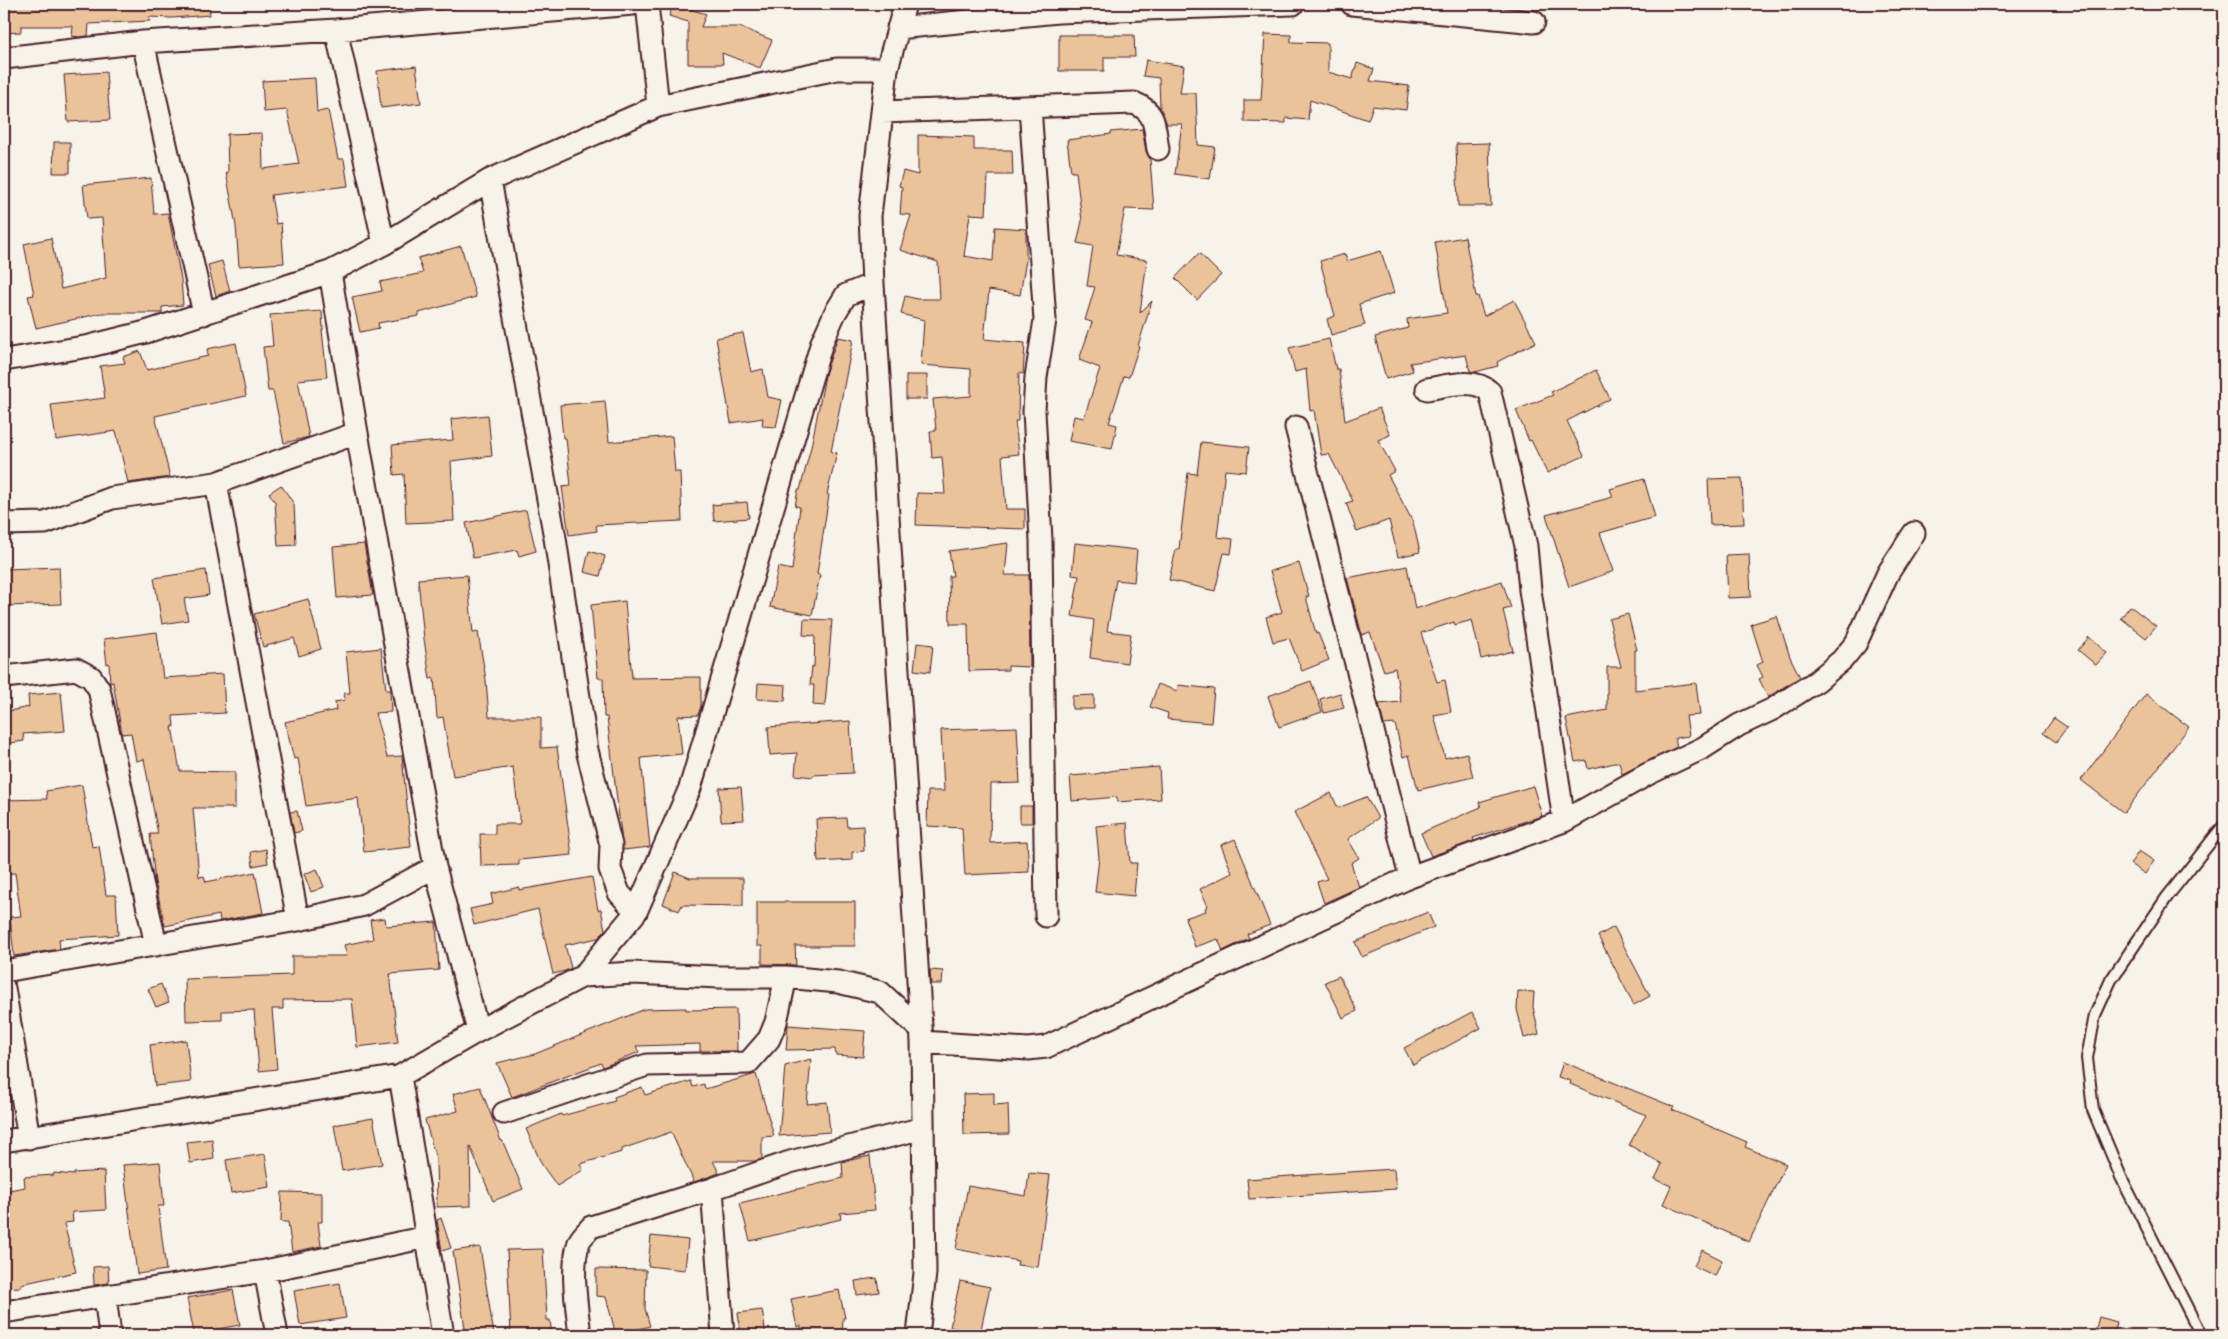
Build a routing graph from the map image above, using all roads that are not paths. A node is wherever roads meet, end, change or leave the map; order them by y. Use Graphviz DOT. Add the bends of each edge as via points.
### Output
graph roads {
  1 [pos="633,4"];
  2 [pos="647,4"];
  3 [pos="905,4"];
  4 [pos="1293,4"];
  5 [pos="1352,4"];
  6 [pos="1534,22"];
  7 [pos="898,28"];
  8 [pos="336,30"];
  9 [pos="143,42"];
  10 [pos="4,58"];
  11 [pos="887,69"];
  12 [pos="658,106"];
  13 [pos="1030,106"];
  14 [pos="882,112"];
  15 [pos="1158,149"];
  16 [pos="490,180"];
  17 [pos="384,244"];
  18 [pos="330,272"];
  19 [pos="872,284"];
  20 [pos="204,314"];
  21 [pos="4,359"];
  22 [pos="1427,390"];
  23 [pos="1296,427"];
  24 [pos="357,433"];
  25 [pos="216,483"];
  26 [pos="4,524"];
  27 [pos="1914,533"];
  28 [pos="4,677"];
  29 [pos="1564,821"];
  30 [pos="2224,825"];
  31 [pos="434,867"];
  32 [pos="1410,877"];
  33 [pos="636,912"];
  34 [pos="1046,916"];
  35 [pos="298,920"];
  36 [pos="156,945"];
  37 [pos="4,971"];
  38 [pos="583,976"];
  39 [pos="786,977"];
  40 [pos="4,988"];
  41 [pos="478,1031"];
  42 [pos="922,1036"];
  43 [pos="400,1076"];
  44 [pos="504,1113"];
  45 [pos="923,1128"];
  46 [pos="29,1138"];
  47 [pos="4,1141"];
  48 [pos="712,1189"];
  49 [pos="427,1237"];
  50 [pos="265,1271"];
  51 [pos="105,1296"];
  52 [pos="4,1312"];
  53 [pos="110,1335"];
  54 [pos="278,1335"];
  55 [pos="443,1335"];
  56 [pos="580,1335"];
  57 [pos="723,1335"];
  58 [pos="918,1335"];
  59 [pos="2202,1335"];
  1 -- 8 [label="street"];
  2 -- 12 [label="street"];
  3 -- 7 [label="street"];
  4 -- 7 [label="street" via="1058,12"];
  5 -- 6 [label="street"];
  7 -- 11 [label="street"];
  8 -- 9 [label="street"];
  8 -- 17 [label="street"];
  9 -- 10 [label="street"];
  9 -- 20 [label="street"];
  11 -- 12 [label="street" via="837,69"];
  11 -- 14 [label="street"];
  12 -- 16 [label="street"];
  13 -- 14 [label="street"];
  13 -- 15 [label="street" via="1134,103 1146,108 1152,118"];
  13 -- 34 [label="street" via="1045,320 1034,411 1041,540"];
  14 -- 19 [label="street" via="870,216"];
  16 -- 17 [label="street"];
  16 -- 33 [label="street" via="555,538 588,750 611,845 610,869 619,893"];
  17 -- 18 [label="street"];
  18 -- 20 [label="street"];
  18 -- 24 [label="street"];
  19 -- 33 [label="street" via="846,295 822,342 690,788"];
  19 -- 42 [label="street"];
  20 -- 21 [label="street" via="90,346"];
  22 -- 29 [label="street" via="1468,384 1482,385 1490,392 1526,546"];
  23 -- 32 [label="street"];
  24 -- 25 [label="street"];
  24 -- 31 [label="street"];
  25 -- 26 [label="street" via="112,498 45,523"];
  25 -- 35 [label="street"];
  27 -- 29 [label="street" via="1888,573 1856,644 1817,681 1773,710 1739,725 1703,748 1648,774"];
  28 -- 36 [label="street" via="76,669 91,677 99,689"];
  29 -- 32 [label="street"];
  30 -- 59 [label="lane" via="2167,897 2111,980 2095,1015 2087,1058 2092,1110 2121,1177"];
  31 -- 35 [label="street" via="364,905"];
  31 -- 41 [label="street"];
  32 -- 42 [label="street" via="1046,1047 1028,1049"];
  33 -- 38 [label="street"];
  35 -- 36 [label="street"];
  36 -- 37 [label="street"];
  38 -- 39 [label="street" via="633,973"];
  38 -- 41 [label="street"];
  39 -- 42 [label="street" via="838,982 880,992"];
  39 -- 44 [label="street" via="769,1039 748,1063 648,1066"];
  40 -- 46 [label="street"];
  41 -- 43 [label="street"];
  42 -- 45 [label="street"];
  43 -- 46 [label="street"];
  43 -- 49 [label="street"];
  45 -- 48 [label="street" via="790,1162"];
  45 -- 58 [label="street" via="925,1273"];
  46 -- 47 [label="street"];
  48 -- 56 [label="street" via="591,1227 579,1241 576,1257"];
  48 -- 57 [label="street"];
  49 -- 50 [label="street"];
  49 -- 55 [label="street"];
  50 -- 51 [label="street"];
  50 -- 54 [label="street"];
  51 -- 52 [label="street"];
  51 -- 53 [label="street"];
}
